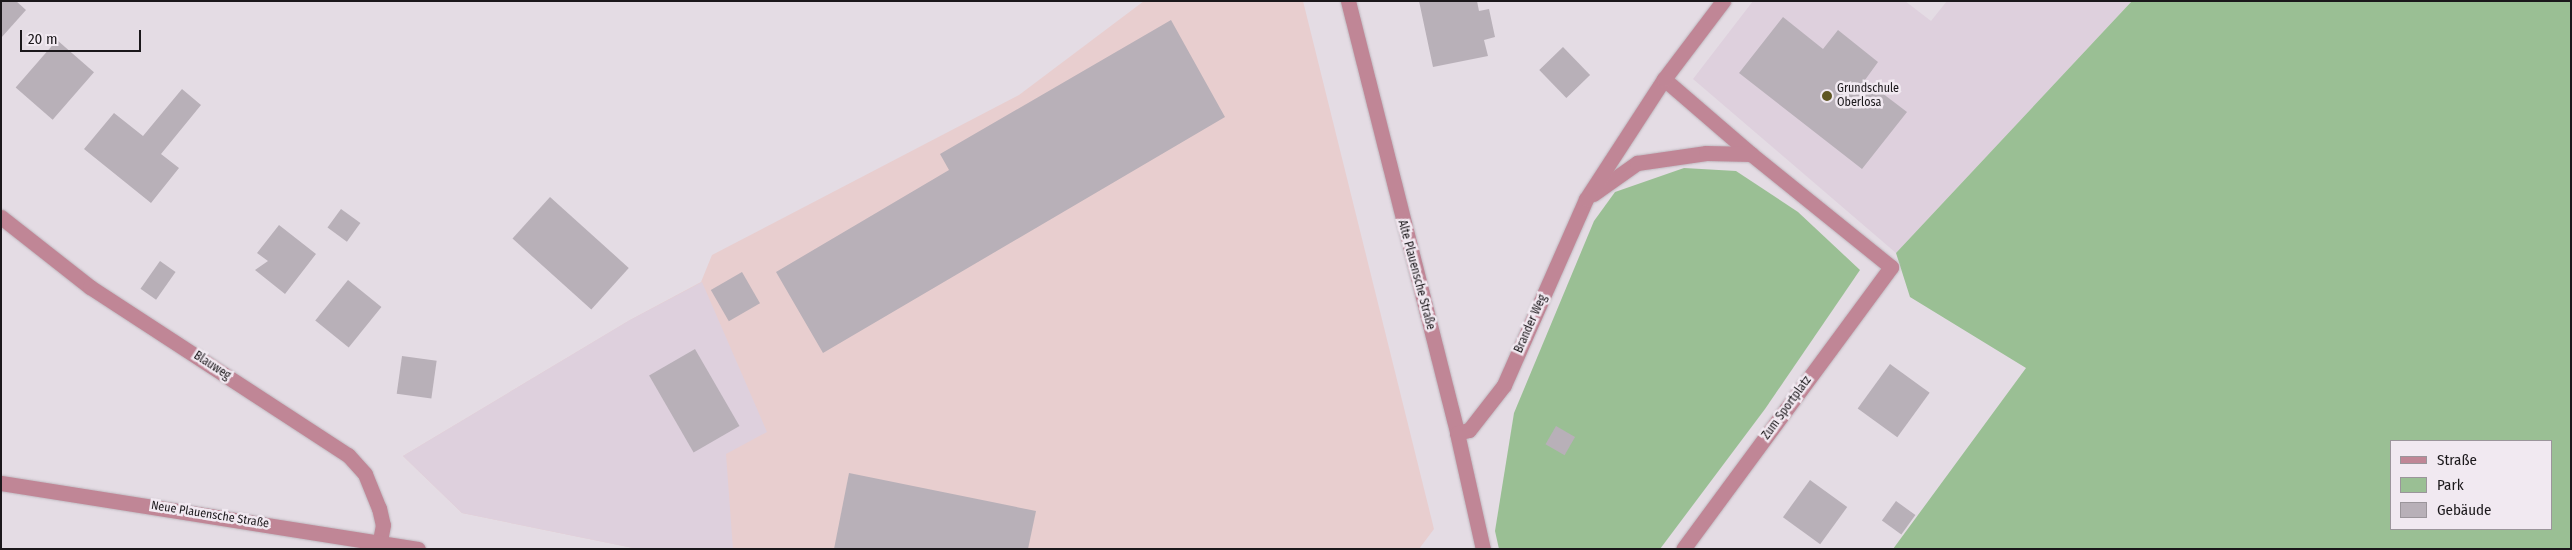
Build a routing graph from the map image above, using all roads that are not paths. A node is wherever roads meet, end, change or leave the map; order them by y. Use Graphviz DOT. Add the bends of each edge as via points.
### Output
graph roads {
  1 [pos="1348,1"];
  2 [pos="1723,1"];
  3 [pos="1664,79"];
  4 [pos="1751,154"];
  5 [pos="1586,199"];
  6 [pos="1,217"];
  7 [pos="1457,434"];
  8 [pos="1,483"];
  9 [pos="380,541"];
  10 [pos="418,549"];
  11 [pos="1483,549"];
  12 [pos="1683,549"];
  1 -- 7 [label="street, Alte Plauensche Straße"];
  2 -- 3 [label="street, Brander Weg"];
  3 -- 4 [label="street"];
  3 -- 5 [label="street, Brander Weg"];
  4 -- 5 [label="street" via="1706,153 1636,163"];
  4 -- 12 [label="street, Zum Sportplatz" via="1891,267"];
  5 -- 7 [label="street, Brander Weg" via="1504,385 1469,430"];
  6 -- 9 [label="street, Blauweg" via="90,287 348,455 365,474 379,508 383,525"];
  7 -- 11 [label="street, Alte Plauensche Straße"];
  8 -- 9 [label="street, Neue Plauensche Straße"];
  9 -- 10 [label="street, Neue Plauensche Straße"];
}
